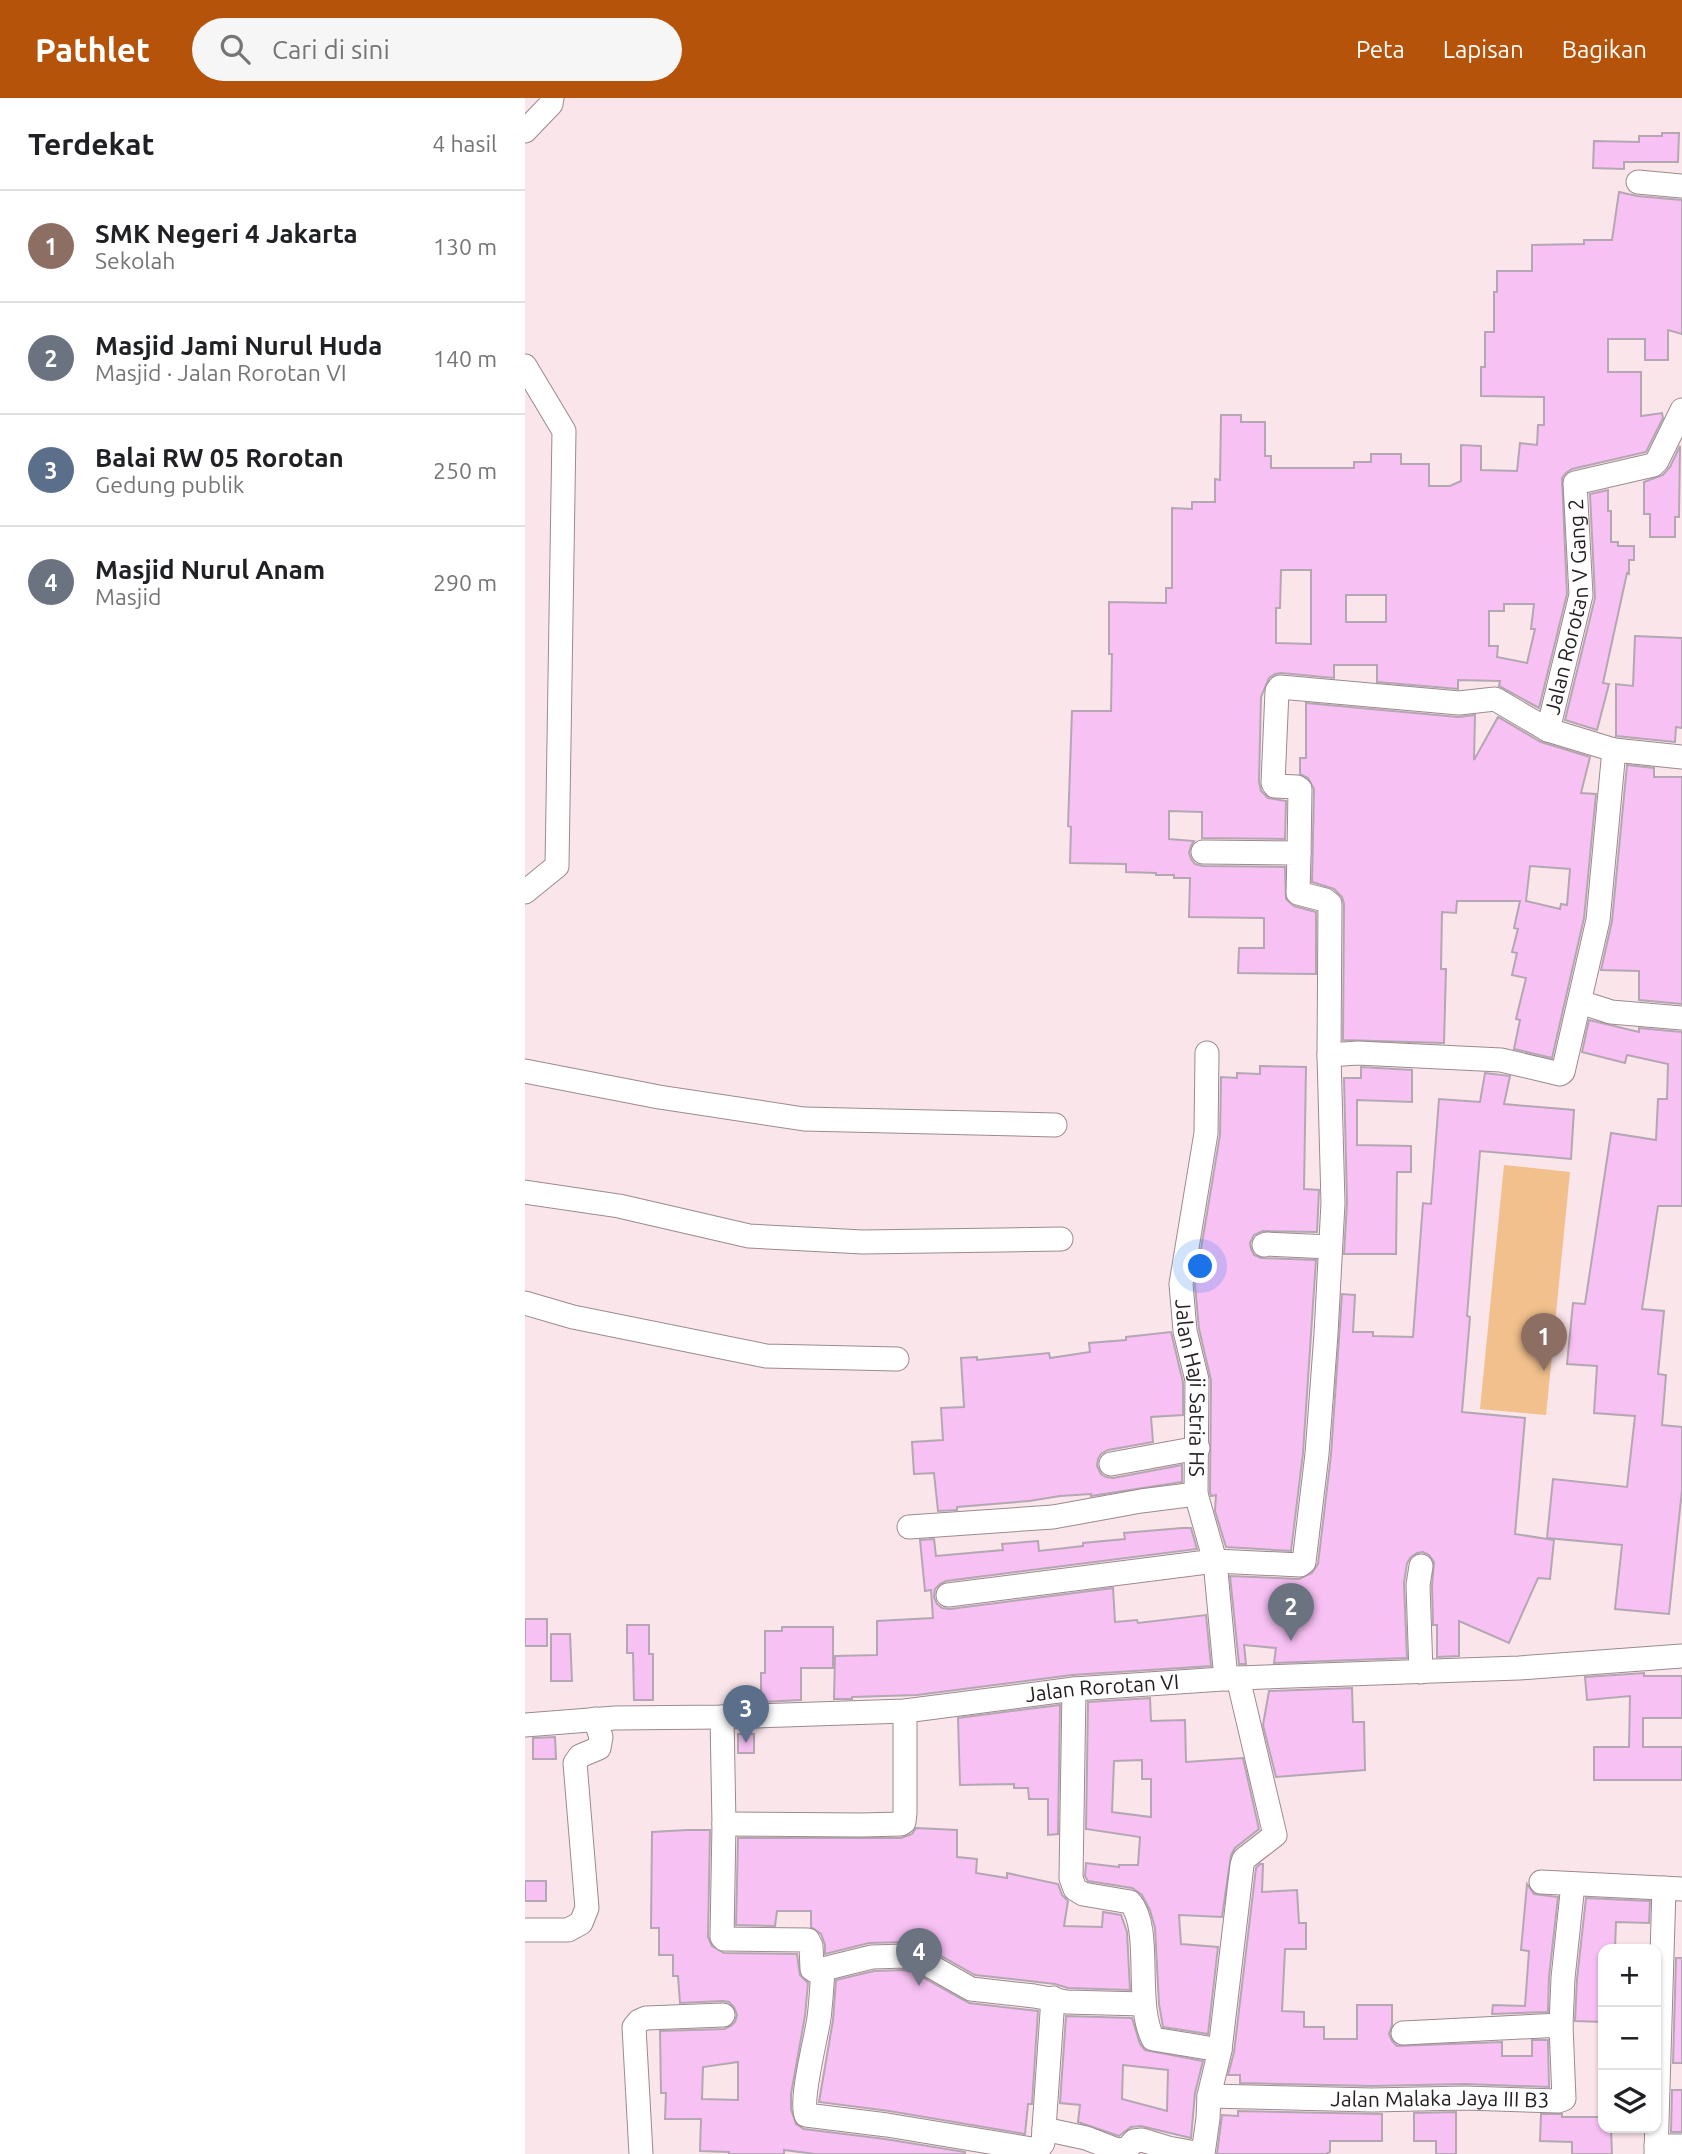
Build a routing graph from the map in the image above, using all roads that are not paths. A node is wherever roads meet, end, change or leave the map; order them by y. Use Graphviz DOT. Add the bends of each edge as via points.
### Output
graph roads {
  1 [pos="552,98"];
  2 [pos="525,131"];
  3 [pos="1638,182"];
  4 [pos="1682,186"];
  5 [pos="525,366"];
  6 [pos="534,401"];
  7 [pos="1682,410"];
  8 [pos="1667,457"];
  9 [pos="1548,730"];
  10 [pos="1614,750"];
  11 [pos="1682,757"];
  12 [pos="1203,852"];
  13 [pos="1299,853"];
  14 [pos="525,892"];
  15 [pos="1580,1002"];
  16 [pos="1682,1018"];
  17 [pos="1207,1053"];
  18 [pos="1329,1055"];
  19 [pos="525,1071"];
  20 [pos="1055,1125"];
  21 [pos="525,1192"];
  22 [pos="1061,1239"];
  23 [pos="1264,1245"];
  24 [pos="1331,1247"];
  25 [pos="525,1303"];
  26 [pos="897,1359"];
  27 [pos="1198,1448"];
  28 [pos="1111,1464"];
  29 [pos="1196,1494"];
  30 [pos="909,1527"];
  31 [pos="1215,1561"];
  32 [pos="1421,1566"];
  33 [pos="948,1595"];
  34 [pos="1682,1656"];
  35 [pos="1421,1672"];
  36 [pos="1232,1679"];
  37 [pos="1074,1689"];
  38 [pos="905,1711"];
  39 [pos="722,1717"];
  40 [pos="595,1720"];
  41 [pos="525,1725"];
  42 [pos="724,1824"];
  43 [pos="1541,1882"];
  44 [pos="1573,1884"];
  45 [pos="1673,1888"];
  46 [pos="525,1930"];
  47 [pos="823,1969"];
  48 [pos="1053,1998"];
  49 [pos="1143,2004"];
  50 [pos="723,2015"];
  51 [pos="1561,2025"];
  52 [pos="1403,2033"];
  53 [pos="1220,2050"];
  54 [pos="1209,2096"];
  55 [pos="1044,2129"];
  56 [pos="1682,2146"];
  57 [pos="1656,2150"];
  58 [pos="641,2154"];
  59 [pos="1202,2154"];
  1 -- 2 [label="street"];
  3 -- 4 [label="street"];
  5 -- 6 [label="street"];
  6 -- 14 [label="street" via="564,431 557,866"];
  7 -- 8 [label="street"];
  8 -- 9 [label="street, Jalan Rorotan V Gang 2" via="1653,465 1575,483 1581,595"];
  9 -- 10 [label="street"];
  9 -- 13 [label="street" via="1495,699 1459,703 1279,688 1273,783 1300,789"];
  10 -- 11 [label="street"];
  10 -- 15 [label="street" via="1598,920"];
  12 -- 13 [label="street"];
  13 -- 18 [label="street" via="1298,892 1330,904"];
  15 -- 16 [label="street" via="1611,1012"];
  15 -- 18 [label="street" via="1560,1074 1501,1060"];
  17 -- 27 [label="street, Jalan Haji Satria HS" via="1206,1133 1181,1284 1185,1331 1197,1380"];
  18 -- 24 [label="street"];
  19 -- 20 [label="street" via="804,1119"];
  21 -- 22 [label="street" via="619,1206 750,1236 863,1242"];
  23 -- 24 [label="street"];
  24 -- 31 [label="street" via="1317,1454 1304,1562"];
  25 -- 26 [label="street" via="766,1356"];
  27 -- 28 [label="street"];
  27 -- 29 [label="street, Jalan Haji Satria HS"];
  29 -- 30 [label="street" via="1053,1517"];
  29 -- 31 [label="street, Jalan Haji Satria HS"];
  31 -- 33 [label="street"];
  31 -- 36 [label="street, Jalan Haji Satria HS"];
  32 -- 35 [label="street"];
  34 -- 35 [label="street, Jalan Rorotan VI"];
  35 -- 36 [label="street, Jalan Rorotan VI"];
  36 -- 37 [label="street, Jalan Rorotan VI"];
  36 -- 53 [label="street, Jalan Haji Satria HS" via="1275,1835 1242,1865"];
  37 -- 38 [label="street, Jalan Rorotan VI"];
  37 -- 49 [label="street" via="1071,1878 1083,1894 1130,1902 1136,1908"];
  38 -- 39 [label="street, Jalan Rorotan VI"];
  38 -- 42 [label="street" via="905,1813 901,1824"];
  39 -- 40 [label="street, Jalan Rorotan VI"];
  39 -- 42 [label="street"];
  40 -- 41 [label="street, Jalan Rorotan VI"];
  40 -- 46 [label="street" via="601,1737 599,1748 575,1763 587,1908 581,1923 568,1930"];
  42 -- 47 [label="street" via="722,1937 730,1941 808,1940 811,1969"];
  43 -- 44 [label="street"];
  44 -- 45 [label="street"];
  44 -- 51 [label="street"];
  45 -- 57 [label="street"];
  47 -- 48 [label="street" via="872,1957 905,1956 971,1989"];
  47 -- 55 [label="street" via="807,2115 1032,2149 1043,2143"];
  48 -- 49 [label="street"];
  48 -- 55 [label="street"];
  49 -- 53 [label="street" via="1153,2039"];
  50 -- 58 [label="street" via="646,2018 634,2027"];
  51 -- 52 [label="street"];
  51 -- 54 [label="street, Jalan Malaka Jaya III B3" via="1565,2096 1558,2101"];
  53 -- 54 [label="street"];
  54 -- 59 [label="street"];
  55 -- 59 [label="street" via="1117,2150 1142,2140"];
  56 -- 57 [label="street"];
}
